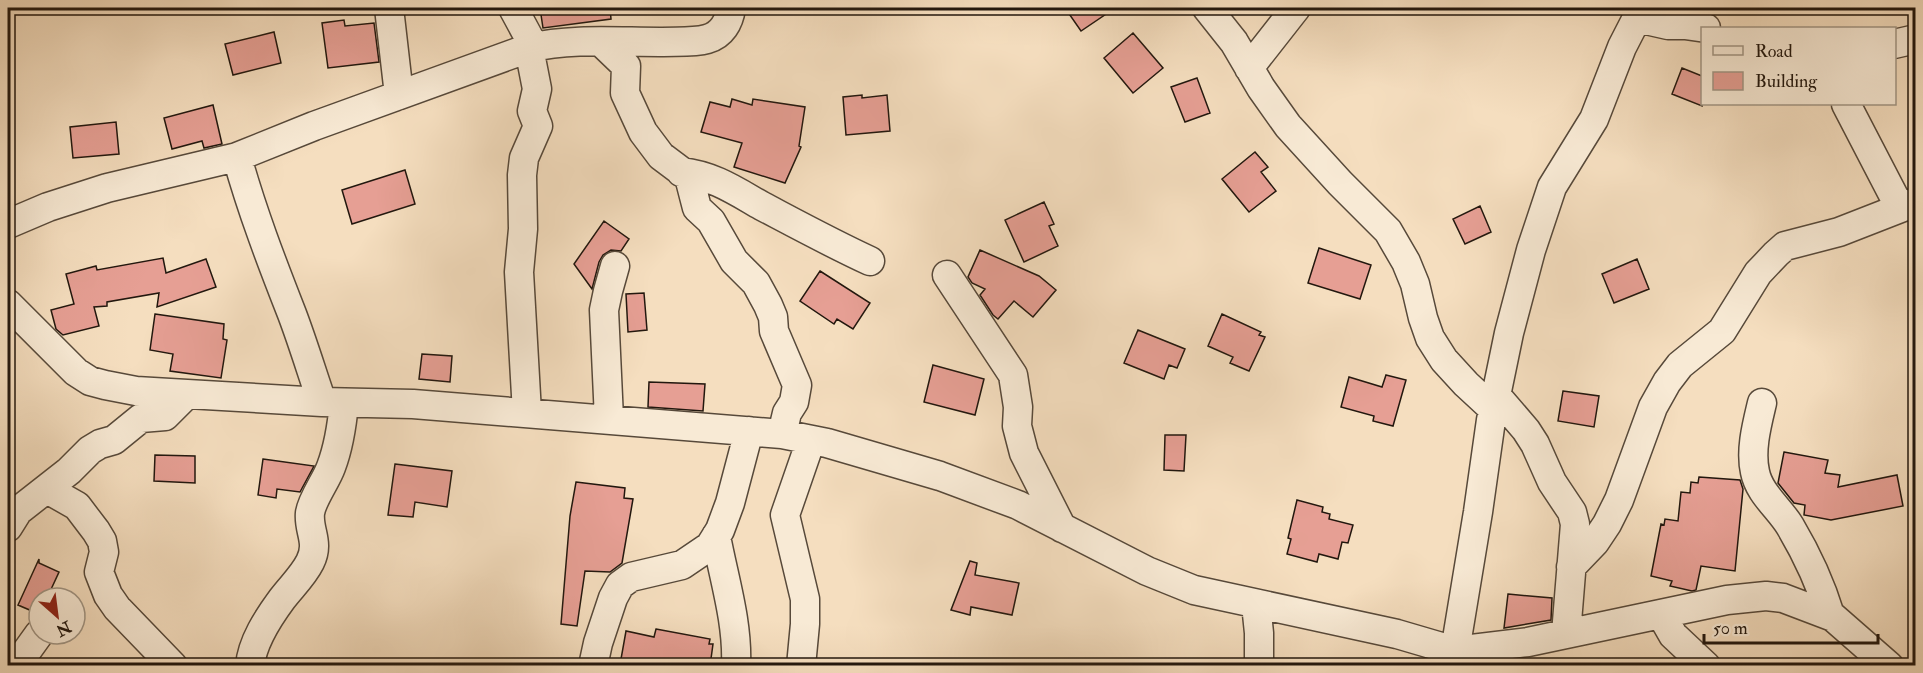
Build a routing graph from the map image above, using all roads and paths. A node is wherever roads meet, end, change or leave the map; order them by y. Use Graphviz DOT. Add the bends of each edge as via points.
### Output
graph roads {
  1 [pos="389,8"];
  2 [pos="513,8"];
  3 [pos="731,8"];
  4 [pos="1207,8"];
  5 [pos="1296,8"];
  6 [pos="1639,13"];
  7 [pos="1701,27"];
  8 [pos="1916,39"];
  9 [pos="601,42"];
  10 [pos="1896,44"];
  11 [pos="532,48"];
  12 [pos="1249,68"];
  13 [pos="399,95"];
  14 [pos="1847,105"];
  15 [pos="237,157"];
  16 [pos="681,172"];
  17 [pos="1908,205"];
  18 [pos="8,224"];
  19 [pos="870,261"];
  20 [pos="615,266"];
  21 [pos="947,275"];
  22 [pos="8,304"];
  23 [pos="187,394"];
  24 [pos="1494,402"];
  25 [pos="333,403"];
  26 [pos="1762,403"];
  27 [pos="528,413"];
  28 [pos="609,419"];
  29 [pos="749,432"];
  30 [pos="782,435"];
  31 [pos="811,440"];
  32 [pos="47,489"];
  33 [pos="8,527"];
  34 [pos="1062,528"];
  35 [pos="716,536"];
  36 [pos="1571,567"];
  37 [pos="1256,604"];
  38 [pos="1661,615"];
  39 [pos="1830,615"];
  40 [pos="1566,634"];
  41 [pos="30,646"];
  42 [pos="1452,658"];
  43 [pos="247,663"];
  44 [pos="16,666"];
  45 [pos="173,666"];
  46 [pos="593,666"];
  47 [pos="736,666"];
  48 [pos="801,666"];
  49 [pos="1259,666"];
  50 [pos="1706,666"];
  51 [pos="1889,666"];
  1 -- 13 [label="street"];
  2 -- 11 [label="street"];
  3 -- 9 [label="street" via="722,30 707,39"];
  4 -- 12 [label="street"];
  5 -- 12 [label="street"];
  6 -- 7 [label="street" via="1668,25"];
  6 -- 24 [label="street" via="1594,119 1552,187 1541,215"];
  8 -- 10 [label="street"];
  9 -- 11 [label="street" via="565,42"];
  9 -- 16 [label="street" via="626,66 625,93 643,132 661,156"];
  11 -- 13 [label="street"];
  11 -- 27 [label="street" via="537,89 532,111 537,126 524,158 519,272"];
  12 -- 24 [label="street" via="1288,126 1388,231 1415,284 1430,339 1466,384"];
  13 -- 15 [label="street"];
  14 -- 17 [label="street"];
  15 -- 18 [label="street" via="107,188"];
  15 -- 25 [label="street" via="279,283"];
  16 -- 19 [label="street" via="702,174 720,182 825,241"];
  16 -- 30 [label="street" via="692,183 697,208 711,220 734,261 756,283 773,317 774,331 796,385"];
  17 -- 36 [label="street" via="1839,232 1785,246 1758,273 1722,331 1680,365 1667,382 1653,407 1607,524"];
  20 -- 28 [label="street" via="604,310"];
  21 -- 34 [label="street" via="1013,375 1017,426 1024,453"];
  22 -- 23 [label="street" via="76,372 90,381"];
  23 -- 25 [label="street"];
  23 -- 32 [label="street" via="165,416 141,418 114,440 90,450"];
  24 -- 36 [label="street" via="1526,430 1572,512 1575,524"];
  24 -- 42 [label="street"];
  25 -- 27 [label="street" via="413,404"];
  25 -- 43 [label="street" via="338,443 310,514 314,549 310,562 264,627"];
  26 -- 39 [label="street" via="1756,426 1755,473 1789,525"];
  27 -- 28 [label="street"];
  28 -- 29 [label="street"];
  29 -- 30 [label="street"];
  29 -- 35 [label="street" via="730,503"];
  30 -- 31 [label="street"];
  31 -- 34 [label="street" via="940,476"];
  31 -- 48 [label="street" via="785,514 805,599"];
  32 -- 33 [label="street" via="18,511"];
  32 -- 45 [label="street" via="77,506 96,531 104,552 99,572 108,594"];
  34 -- 37 [label="street" via="1185,586"];
  35 -- 46 [label="street" via="710,546 682,565 631,578 620,585"];
  35 -- 47 [label="street" via="733,616"];
  36 -- 40 [label="street"];
  37 -- 42 [label="street" via="1397,634"];
  37 -- 49 [label="street"];
  38 -- 39 [label="street" via="1727,600 1766,597 1783,598"];
  38 -- 40 [label="street"];
  38 -- 50 [label="street" via="1673,635"];
  39 -- 51 [label="street"];
  40 -- 42 [label="street"];
  41 -- 44 [label="street"];
}
